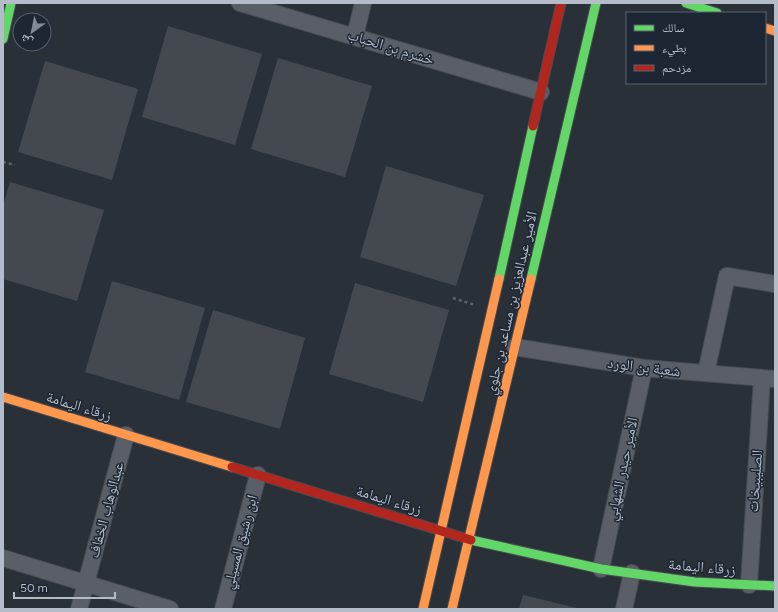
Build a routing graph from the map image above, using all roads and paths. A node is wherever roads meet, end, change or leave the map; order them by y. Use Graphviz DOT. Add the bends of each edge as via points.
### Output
graph roads {
  1 [pos="11,3"];
  2 [pos="240,3"];
  3 [pos="363,3"];
  4 [pos="562,3"];
  5 [pos="596,3"];
  6 [pos="686,3"];
  7 [pos="714,12"];
  8 [pos="355,36"];
  9 [pos="3,39"];
  10 [pos="541,92"];
  11 [pos="3,162"];
  12 [pos="15,166"];
  13 [pos="775,284"];
  14 [pos="453,298"];
  15 [pos="492,310"];
  16 [pos="515,347"];
  17 [pos="644,368"];
  18 [pos="706,373"];
  19 [pos="768,378"];
  20 [pos="3,397"];
  21 [pos="126,434"];
  22 [pos="258,475"];
  23 [pos="441,530"];
  24 [pos="468,539"];
  25 [pos="3,558"];
  26 [pos="601,569"];
  27 [pos="632,573"];
  28 [pos="86,583"];
  29 [pos="749,585"];
  30 [pos="775,586"];
  31 [pos="79,609"];
  32 [pos="170,609"];
  33 [pos="223,609"];
  34 [pos="422,609"];
  35 [pos="452,609"];
  36 [pos="624,609"];
  1 -- 9 [label="main road"];
  2 -- 8 [label="street, خشرم بن الحباب"];
  3 -- 8 [label="street"];
  4 -- 10 [label="main road, الأمير عبدالعزيز بن مساعد بن جلوي"];
  5 -- 16 [label="main road, الأمير عبدالعزيز بن مساعد بن جلوي"];
  6 -- 7 [label="main road"];
  8 -- 10 [label="street, خشرم بن الحباب"];
  10 -- 15 [label="main road, الأمير عبدالعزيز بن مساعد بن جلوي"];
  11 -- 12 [label="path"];
  13 -- 18 [label="street" via="727,276"];
  14 -- 15 [label="path"];
  15 -- 23 [label="main road, الأمير عبدالعزيز بن مساعد بن جلوي"];
  16 -- 17 [label="street, شعبة بن الورد"];
  16 -- 24 [label="main road, الأمير عبدالعزيز بن مساعد بن جلوي"];
  17 -- 18 [label="street, شعبة بن الورد"];
  17 -- 26 [label="street, الأمير حيدر الشهابي"];
  18 -- 19 [label="street, شعبة بن الورد"];
  19 -- 29 [label="street, الصليبيخات"];
  20 -- 21 [label="main road, زرقاء اليمامة"];
  21 -- 22 [label="main road, زرقاء اليمامة"];
  21 -- 28 [label="street, عبدالوهاب الخفاف"];
  22 -- 23 [label="main road, زرقاء اليمامة"];
  22 -- 33 [label="street, ابن رشيق المسيلي"];
  23 -- 24 [label="main road, زرقاء اليمامة"];
  23 -- 34 [label="main road, الأمير عبدالعزيز بن مساعد بن جلوي"];
  24 -- 26 [label="main road, زرقاء اليمامة"];
  24 -- 35 [label="main road, الأمير عبدالعزيز بن مساعد بن جلوي"];
  25 -- 28 [label="street"];
  26 -- 27 [label="main road, زرقاء اليمامة"];
  27 -- 29 [label="main road, زرقاء اليمامة" via="695,582"];
  27 -- 36 [label="street"];
  28 -- 31 [label="street, عبدالوهاب الخفاف"];
  28 -- 32 [label="street"];
  29 -- 30 [label="main road, زرقاء اليمامة"];
}
